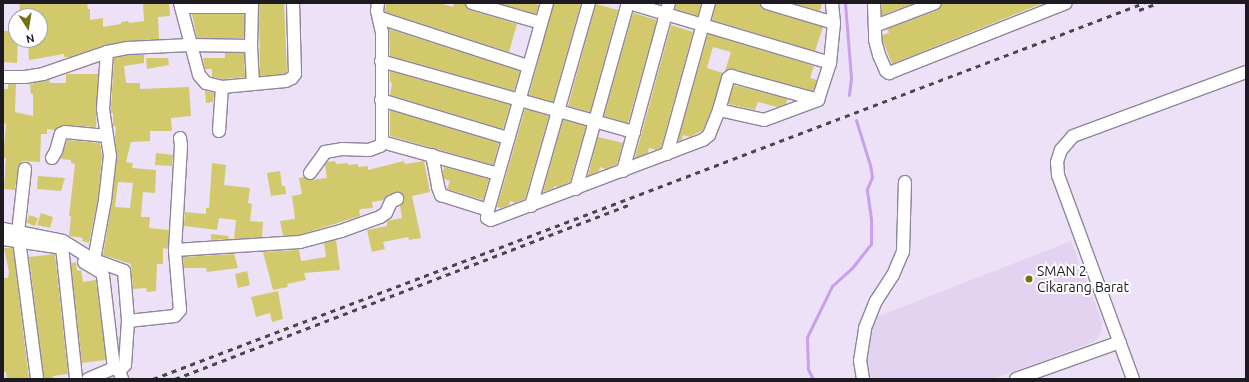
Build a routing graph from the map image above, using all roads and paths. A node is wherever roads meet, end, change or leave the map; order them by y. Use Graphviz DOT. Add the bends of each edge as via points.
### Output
graph roads {
  1 [pos="293,3"];
  2 [pos="378,3"];
  3 [pos="472,3"];
  4 [pos="547,3"];
  5 [pos="589,3"];
  6 [pos="629,3"];
  7 [pos="669,3"];
  8 [pos="709,3"];
  9 [pos="767,3"];
  10 [pos="832,3"];
  11 [pos="874,3"];
  12 [pos="935,3"];
  13 [pos="1066,3"];
  14 [pos="180,5"];
  15 [pos="252,5"];
  16 [pos="666,15"];
  17 [pos="380,18"];
  18 [pos="542,23"];
  19 [pos="834,23"];
  20 [pos="875,26"];
  21 [pos="703,27"];
  22 [pos="190,45"];
  23 [pos="251,46"];
  24 [pos="107,52"];
  25 [pos="381,61"];
  26 [pos="830,63"];
  27 [pos="528,66"];
  28 [pos="1246,72"];
  29 [pos="3,77"];
  30 [pos="253,84"];
  31 [pos="222,87"];
  32 [pos="381,100"];
  33 [pos="519,100"];
  34 [pos="818,100"];
  35 [pos="719,110"];
  36 [pos="558,111"];
  37 [pos="595,121"];
  38 [pos="219,131"];
  39 [pos="634,132"];
  40 [pos="107,136"];
  41 [pos="180,138"];
  42 [pos="508,138"];
  43 [pos="382,142"];
  44 [pos="667,154"];
  45 [pos="432,155"];
  46 [pos="52,158"];
  47 [pos="25,169"];
  48 [pos="623,170"];
  49 [pos="310,173"];
  50 [pos="498,174"];
  51 [pos="905,182"];
  52 [pos="576,189"];
  53 [pos="397,199"];
  54 [pos="531,206"];
  55 [pos="488,210"];
  56 [pos="3,229"];
  57 [pos="19,237"];
  58 [pos="3,239"];
  59 [pos="62,248"];
  60 [pos="175,250"];
  61 [pos="94,260"];
  62 [pos="128,321"];
  63 [pos="1120,342"];
  64 [pos="37,379"];
  65 [pos="76,379"];
  66 [pos="88,379"];
  67 [pos="122,379"];
  68 [pos="863,379"];
  69 [pos="1016,379"];
  70 [pos="1134,379"];
  1 -- 30 [label="street" via="295,74 286,81"];
  2 -- 17 [label="street" via="377,11"];
  3 -- 18 [label="street"];
  4 -- 18 [label="street"];
  5 -- 36 [label="street"];
  6 -- 16 [label="street"];
  6 -- 37 [label="street"];
  7 -- 16 [label="street"];
  8 -- 21 [label="street"];
  9 -- 19 [label="street"];
  10 -- 19 [label="street"];
  11 -- 20 [label="street"];
  12 -- 20 [label="street"];
  13 -- 20 [label="street" via="889,72 886,71 879,55"];
  14 -- 15 [label="street"];
  14 -- 22 [label="street"];
  15 -- 23 [label="street"];
  16 -- 21 [label="street"];
  16 -- 39 [label="street"];
  17 -- 25 [label="street"];
  17 -- 27 [label="street"];
  18 -- 27 [label="street"];
  19 -- 26 [label="street"];
  21 -- 26 [label="street"];
  21 -- 44 [label="street"];
  22 -- 23 [label="street"];
  22 -- 24 [label="street" via="127,48"];
  22 -- 31 [label="street" via="199,75 206,83"];
  23 -- 30 [label="street"];
  24 -- 29 [label="street" via="43,74"];
  24 -- 40 [label="street" via="103,110"];
  25 -- 32 [label="street"];
  25 -- 33 [label="street"];
  26 -- 34 [label="street"];
  27 -- 33 [label="street"];
  28 -- 63 [label="street" via="1073,136 1061,150 1057,162 1058,175"];
  30 -- 31 [label="street"];
  31 -- 38 [label="street"];
  32 -- 42 [label="street"];
  32 -- 43 [label="street"];
  33 -- 36 [label="street"];
  33 -- 42 [label="street"];
  34 -- 35 [label="street" via="764,120"];
  34 -- 35 [label="street" via="731,76 728,78"];
  35 -- 44 [label="street" via="706,138"];
  36 -- 37 [label="street"];
  36 -- 54 [label="street"];
  37 -- 39 [label="street"];
  37 -- 52 [label="street"];
  39 -- 48 [label="street"];
  40 -- 46 [label="street" via="65,132 61,134"];
  40 -- 61 [label="street" via="110,156"];
  41 -- 60 [label="street"];
  42 -- 50 [label="street"];
  43 -- 45 [label="street"];
  43 -- 49 [label="street" via="380,146 369,150 342,149 325,152"];
  44 -- 48 [label="street"];
  45 -- 50 [label="street"];
  45 -- 55 [label="street" via="442,195"];
  47 -- 57 [label="street"];
  48 -- 52 [label="street"];
  50 -- 55 [label="street"];
  51 -- 68 [label="street" via="903,252 893,275 876,301 865,328 860,361"];
  52 -- 54 [label="street"];
  53 -- 60 [label="street" via="391,202 386,213 380,217 300,242"];
  54 -- 55 [label="street" via="493,220 487,218"];
  56 -- 57 [label="street"];
  57 -- 58 [label="street"];
  57 -- 59 [label="street"];
  57 -- 61 [label="street" via="63,241"];
  57 -- 64 [label="street"];
  59 -- 65 [label="street"];
  59 -- 66 [label="street" via="102,273 114,368"];
  60 -- 62 [label="street" via="179,314"];
  61 -- 62 [label="street" via="124,271"];
  62 -- 67 [label="street" via="125,365 119,371"];
  63 -- 69 [label="street"];
  63 -- 70 [label="street"];
}
